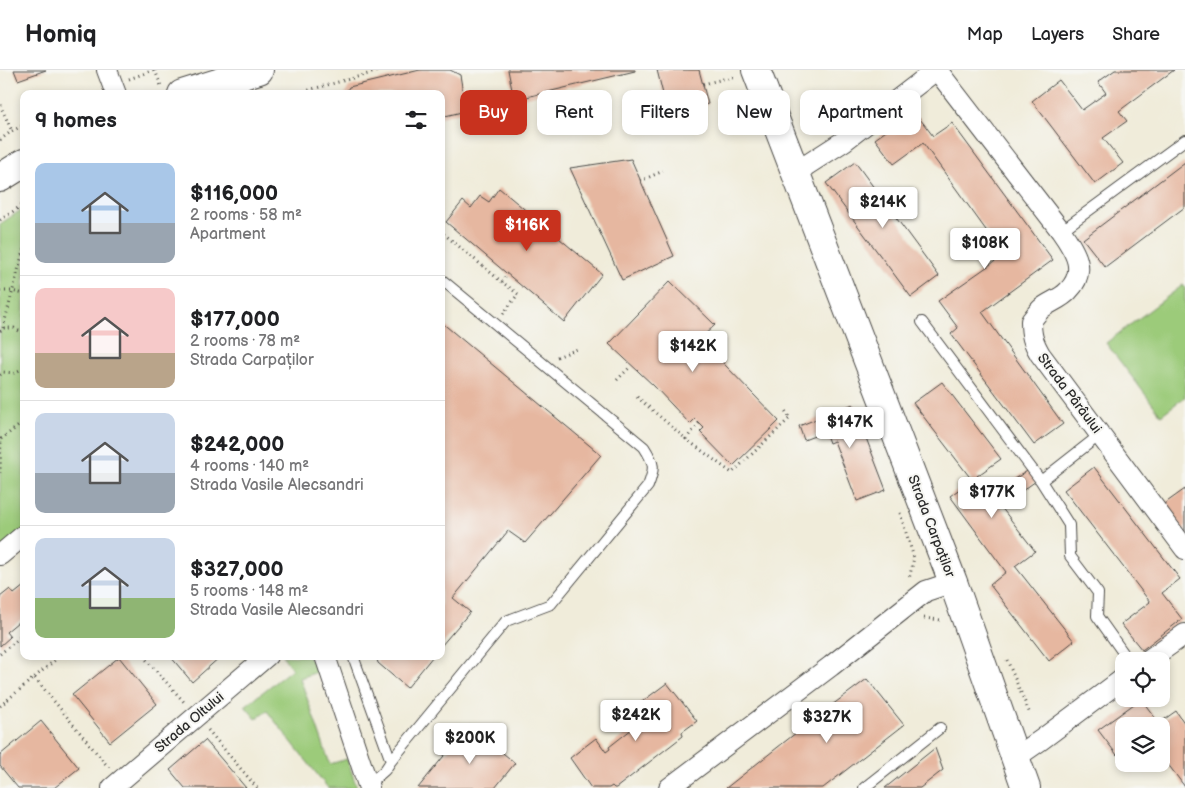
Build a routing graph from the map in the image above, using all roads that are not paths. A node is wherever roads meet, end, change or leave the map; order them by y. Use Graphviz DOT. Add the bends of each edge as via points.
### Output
graph roads {
  1 [pos="107,70"];
  2 [pos="259,70"];
  3 [pos="936,70"];
  4 [pos="750,72"];
  5 [pos="114,90"];
  6 [pos="195,90"];
  7 [pos="1185,140"];
  8 [pos="20,166"];
  9 [pos="796,172"];
  10 [pos="0,178"];
  11 [pos="1061,231"];
  12 [pos="445,282"];
  13 [pos="922,322"];
  14 [pos="1101,434"];
  15 [pos="1041,482"];
  16 [pos="20,538"];
  17 [pos="1185,549"];
  18 [pos="0,555"];
  19 [pos="953,582"];
  20 [pos="1185,635"];
  21 [pos="1123,652"];
  22 [pos="1160,652"];
  23 [pos="262,660"];
  24 [pos="326,660"];
  25 [pos="353,660"];
  26 [pos="1115,685"];
  27 [pos="940,728"];
  28 [pos="1015,758"];
  29 [pos="391,761"];
  30 [pos="116,784"];
  31 [pos="368,786"];
  32 [pos="669,788"];
  33 [pos="864,788"];
  34 [pos="1026,788"];
  1 -- 5 [label="street"];
  2 -- 6 [label="main road"];
  3 -- 9 [label="street, Strada Pârâului" via="844,141"];
  3 -- 11 [label="street, Strada Pârâului"];
  4 -- 9 [label="main road, Strada Carpaților"];
  7 -- 11 [label="lane"];
  8 -- 10 [label="main road"];
  9 -- 19 [label="main road, Strada Carpaților"];
  11 -- 14 [label="street, Strada Pârâului" via="1074,253 1079,268 1078,278 1068,292 1041,309 1031,321 1033,343"];
  12 -- 29 [label="lane" via="644,447 652,458 654,471 648,486 551,604 506,621"];
  13 -- 15 [label="lane"];
  14 -- 15 [label="lane"];
  14 -- 17 [label="street, Strada Pârâului"];
  15 -- 21 [label="lane" via="1069,525 1070,556 1098,593 1097,616"];
  16 -- 18 [label="street"];
  19 -- 28 [label="main road, Strada Carpaților"];
  19 -- 32 [label="street" via="926,591"];
  20 -- 22 [label="street"];
  23 -- 30 [label="street, Strada Oltului"];
  24 -- 31 [label="street"];
  25 -- 29 [label="lane"];
  26 -- 28 [label="street"];
  27 -- 33 [label="lane"];
  28 -- 34 [label="main road, Strada Carpaților"];
  29 -- 31 [label="lane"];
}
